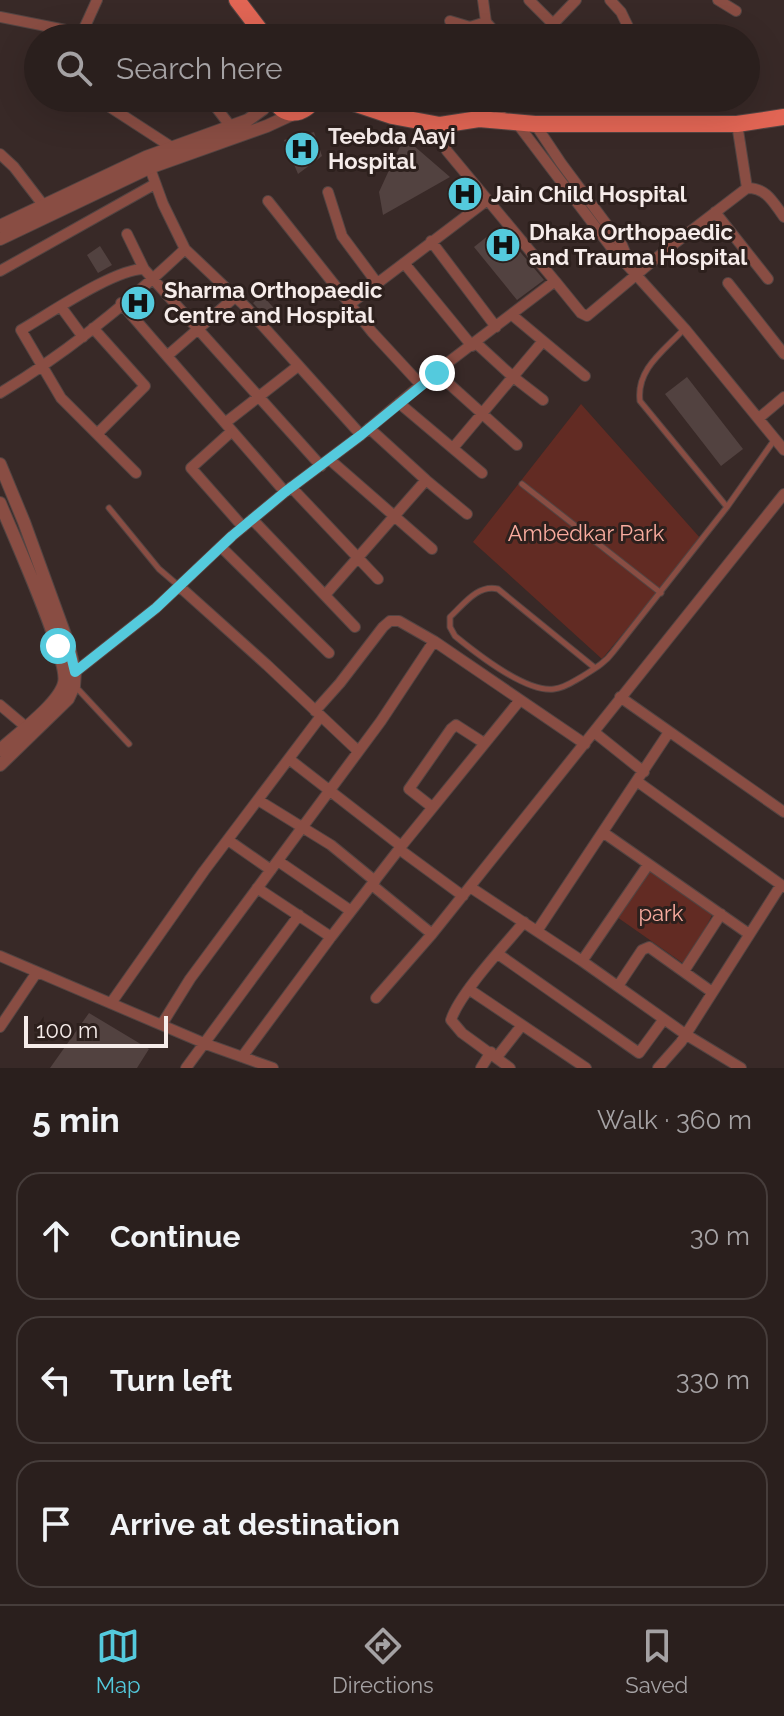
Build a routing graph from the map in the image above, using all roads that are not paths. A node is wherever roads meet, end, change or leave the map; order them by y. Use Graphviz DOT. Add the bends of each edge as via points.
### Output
graph roads {
  1 [pos="97,0"];
  2 [pos="237,0"];
  3 [pos="251,0"];
  4 [pos="483,0"];
  5 [pos="529,0"];
  6 [pos="576,0"];
  7 [pos="610,0"];
  8 [pos="718,0"];
  9 [pos="736,11"];
  10 [pos="0,17"];
  11 [pos="450,21"];
  12 [pos="486,22"];
  13 [pos="36,24"];
  14 [pos="86,24"];
  15 [pos="255,24"];
  16 [pos="268,24"];
  17 [pos="460,24"];
  18 [pos="480,24"];
  19 [pos="553,24"];
  20 [pos="627,24"];
  21 [pos="118,112"];
  22 [pos="220,112"];
  23 [pos="258,112"];
  24 [pos="286,112"];
  25 [pos="302,112"];
  26 [pos="404,112"];
  27 [pos="500,112"];
  28 [pos="293,114"];
  29 [pos="784,117"];
  30 [pos="497,120"];
  31 [pos="516,122"];
  32 [pos="535,124"];
  33 [pos="737,124"];
  34 [pos="440,125"];
  35 [pos="231,127"];
  36 [pos="173,148"];
  37 [pos="0,154"];
  38 [pos="148,162"];
  39 [pos="155,184"];
  40 [pos="747,188"];
  41 [pos="328,192"];
  42 [pos="268,201"];
  43 [pos="486,201"];
  44 [pos="44,206"];
  45 [pos="715,212"];
  46 [pos="784,217"];
  47 [pos="0,226"];
  48 [pos="127,234"];
  49 [pos="0,239"];
  50 [pos="431,241"];
  51 [pos="185,249"];
  52 [pos="404,263"];
  53 [pos="629,264"];
  54 [pos="144,269"];
  55 [pos="0,271"];
  56 [pos="637,274"];
  57 [pos="768,279"];
  58 [pos="153,280"];
  59 [pos="555,281"];
  60 [pos="377,283"];
  61 [pos="728,283"];
  62 [pos="235,297"];
  63 [pos="121,303"];
  64 [pos="350,304"];
  65 [pos="61,307"];
  66 [pos="512,315"];
  67 [pos="496,327"];
  68 [pos="93,328"];
  69 [pos="198,329"];
  70 [pos="685,329"];
  71 [pos="83,337"];
  72 [pos="543,341"];
  73 [pos="474,344"];
  74 [pos="784,354"];
  75 [pos="167,356"];
  76 [pos="298,366"];
  77 [pos="44,367"];
  78 [pos="437,373"];
  79 [pos="512,376"];
  80 [pos="585,376"];
  81 [pos="421,385"];
  82 [pos="0,393"];
  83 [pos="260,397"];
  84 [pos="784,397"];
  85 [pos="543,400"];
  86 [pos="399,403"];
  87 [pos="481,413"];
  88 [pos="759,418"];
  89 [pos="229,427"];
  90 [pos="365,432"];
  91 [pos="97,434"];
  92 [pos="775,438"];
  93 [pos="517,445"];
  94 [pos="453,448"];
  95 [pos="784,450"];
  96 [pos="325,462"];
  97 [pos="0,464"];
  98 [pos="136,473"];
  99 [pos="482,473"];
  100 [pos="426,480"];
  101 [pos="522,484"];
  102 [pos="288,490"];
  103 [pos="784,494"];
  104 [pos="0,503"];
  105 [pos="727,507"];
  106 [pos="109,508"];
  107 [pos="467,514"];
  108 [pos="394,517"];
  109 [pos="252,519"];
  110 [pos="243,527"];
  111 [pos="221,547"];
  112 [pos="432,549"];
  113 [pos="358,558"];
  114 [pos="378,579"];
  115 [pos="180,587"];
  116 [pos="661,593"];
  117 [pos="325,595"];
  118 [pos="355,627"];
  119 [pos="434,641"];
  120 [pos="63,645"];
  121 [pos="329,653"];
  122 [pos="595,668"];
  123 [pos="75,679"];
  124 [pos="620,697"];
  125 [pos="520,700"];
  126 [pos="0,705"];
  127 [pos="318,713"];
  128 [pos="30,730"];
  129 [pos="594,732"];
  130 [pos="669,732"];
  131 [pos="484,743"];
  132 [pos="129,744"];
  133 [pos="585,744"];
  134 [pos="0,750"];
  135 [pos="358,751"];
  136 [pos="289,759"];
  137 [pos="0,765"];
  138 [pos="641,777"];
  139 [pos="328,791"];
  140 [pos="258,800"];
  141 [pos="432,807"];
  142 [pos="784,812"];
  143 [pos="302,827"];
  144 [pos="604,833"];
  145 [pos="228,840"];
  146 [pos="400,847"];
  147 [pos="274,865"];
  148 [pos="648,865"];
  149 [pos="374,883"];
  150 [pos="782,886"];
  151 [pos="257,888"];
  152 [pos="466,892"];
  153 [pos="351,911"];
  154 [pos="721,914"];
  155 [pos="299,915"];
  156 [pos="524,922"];
  157 [pos="537,931"];
  158 [pos="432,934"];
  159 [pos="749,934"];
  160 [pos="331,937"];
  161 [pos="498,954"];
  162 [pos="0,956"];
  163 [pos="582,961"];
  164 [pos="684,971"];
  165 [pos="37,972"];
  166 [pos="618,986"];
  167 [pos="470,990"];
  168 [pos="712,992"];
  169 [pos="376,998"];
  170 [pos="111,1003"];
  171 [pos="664,1019"];
  172 [pos="162,1024"];
  173 [pos="522,1025"];
  174 [pos="0,1027"];
  175 [pos="685,1034"];
  176 [pos="206,1044"];
  177 [pos="494,1054"];
  178 [pos="242,1057"];
  179 [pos="186,1068"];
  180 [pos="273,1068"];
  181 [pos="481,1068"];
  182 [pos="510,1068"];
  183 [pos="586,1068"];
  184 [pos="658,1068"];
  185 [pos="741,1068"];
  1 -- 14 [label="street"];
  2 -- 15 [label="main road"];
  3 -- 16 [label="main road"];
  4 -- 12 [label="street"];
  5 -- 19 [label="street"];
  6 -- 19 [label="street"];
  7 -- 20 [label="street"];
  8 -- 9 [label="street"];
  10 -- 13 [label="street"];
  11 -- 17 [label="street"];
  12 -- 18 [label="street"];
  21 -- 36 [label="street"];
  22 -- 35 [label="street"];
  23 -- 35 [label="street"];
  24 -- 28 [label="main road"];
  25 -- 28 [label="main road"];
  26 -- 34 [label="main road"];
  27 -- 30 [label="street"];
  28 -- 38 [label="street"];
  29 -- 33 [label="main road"];
  30 -- 31 [label="main road"];
  30 -- 34 [label="main road"];
  31 -- 32 [label="main road"];
  31 -- 53 [label="street"];
  32 -- 33 [label="main road"];
  32 -- 53 [label="street" via="622,245"];
  33 -- 40 [label="street"];
  34 -- 43 [label="street" via="447,151"];
  35 -- 36 [label="street"];
  36 -- 38 [label="street"];
  37 -- 44 [label="street"];
  38 -- 39 [label="street"];
  38 -- 44 [label="street"];
  38 -- 49 [label="street"];
  39 -- 51 [label="street"];
  39 -- 55 [label="street"];
  40 -- 45 [label="street"];
  40 -- 46 [label="street" via="765,191"];
  41 -- 60 [label="street" via="342,236"];
  42 -- 64 [label="street"];
  43 -- 50 [label="street"];
  43 -- 59 [label="street"];
  44 -- 47 [label="street"];
  45 -- 56 [label="street"];
  45 -- 57 [label="street"];
  48 -- 54 [label="street"];
  50 -- 52 [label="street"];
  50 -- 67 [label="street"];
  51 -- 58 [label="street"];
  51 -- 62 [label="street"];
  52 -- 60 [label="street"];
  52 -- 73 [label="street"];
  53 -- 56 [label="street"];
  54 -- 58 [label="street"];
  54 -- 65 [label="street" via="111,279"];
  56 -- 59 [label="street" via="584,317"];
  56 -- 70 [label="street"];
  58 -- 63 [label="street"];
  58 -- 69 [label="street"];
  59 -- 66 [label="street"];
  60 -- 64 [label="street"];
  61 -- 74 [label="street"];
  62 -- 69 [label="street"];
  62 -- 76 [label="street"];
  63 -- 68 [label="street"];
  63 -- 75 [label="street"];
  64 -- 81 [label="street"];
  65 -- 71 [label="street"];
  65 -- 77 [label="street" via="21,330"];
  66 -- 67 [label="street"];
  66 -- 72 [label="street"];
  67 -- 73 [label="street"];
  68 -- 71 [label="street"];
  68 -- 91 [label="street" via="145,386"];
  69 -- 75 [label="street"];
  69 -- 83 [label="street"];
  70 -- 88 [label="street"];
  70 -- 105 [label="lane" via="646,369 638,386 640,401"];
  71 -- 77 [label="street"];
  72 -- 79 [label="street"];
  72 -- 80 [label="street"];
  73 -- 78 [label="street"];
  73 -- 79 [label="street"];
  75 -- 89 [label="street"];
  76 -- 83 [label="street"];
  76 -- 90 [label="street"];
  77 -- 82 [label="street"];
  77 -- 91 [label="street" via="61,398"];
  78 -- 81 [label="street"];
  78 -- 87 [label="street"];
  79 -- 85 [label="street"];
  79 -- 87 [label="street"];
  81 -- 86 [label="street"];
  83 -- 89 [label="street"];
  83 -- 96 [label="street"];
  84 -- 88 [label="street"];
  86 -- 90 [label="street"];
  86 -- 94 [label="street"];
  87 -- 93 [label="street"];
  87 -- 94 [label="street"];
  88 -- 92 [label="street"];
  89 -- 102 [label="street"];
  89 -- 110 [label="street" via="191,468"];
  90 -- 96 [label="street"];
  90 -- 100 [label="street"];
  91 -- 98 [label="street"];
  92 -- 95 [label="street"];
  92 -- 105 [label="lane"];
  94 -- 99 [label="street"];
  96 -- 102 [label="street"];
  96 -- 108 [label="street"];
  97 -- 120 [label="street"];
  100 -- 107 [label="street"];
  100 -- 108 [label="street"];
  101 -- 116 [label="lane"];
  102 -- 109 [label="street"];
  102 -- 113 [label="street"];
  103 -- 124 [label="street"];
  104 -- 120 [label="street"];
  105 -- 116 [label="lane"];
  106 -- 115 [label="lane"];
  108 -- 112 [label="street"];
  108 -- 113 [label="street"];
  109 -- 110 [label="street"];
  109 -- 117 [label="street"];
  110 -- 111 [label="street"];
  111 -- 115 [label="street"];
  111 -- 121 [label="street"];
  113 -- 114 [label="street"];
  113 -- 117 [label="street"];
  115 -- 123 [label="street"];
  115 -- 127 [label="street"];
  116 -- 122 [label="lane"];
  117 -- 118 [label="street"];
  119 -- 125 [label="street"];
  119 -- 127 [label="street" via="390,621"];
  119 -- 135 [label="street"];
  120 -- 123 [label="street"];
  120 -- 128 [label="street" via="64,683"];
  122 -- 122 [label="lane" via="555,689 528,686 455,636 450,617 479,591 488,586 498,589"];
  123 -- 128 [label="street" via="68,699"];
  123 -- 132 [label="lane"];
  124 -- 129 [label="street"];
  124 -- 130 [label="street"];
  125 -- 131 [label="street"];
  125 -- 133 [label="street"];
  126 -- 128 [label="street"];
  127 -- 135 [label="street"];
  127 -- 136 [label="street"];
  128 -- 134 [label="street"];
  128 -- 137 [label="street"];
  129 -- 133 [label="street"];
  129 -- 138 [label="street"];
  130 -- 138 [label="street"];
  130 -- 142 [label="street"];
  131 -- 141 [label="street"];
  131 -- 141 [label="street" via="461,727 451,729 409,789"];
  133 -- 152 [label="street"];
  135 -- 139 [label="street"];
  136 -- 139 [label="street"];
  136 -- 140 [label="street"];
  138 -- 144 [label="street"];
  138 -- 150 [label="street"];
  139 -- 143 [label="street"];
  139 -- 146 [label="street"];
  140 -- 143 [label="street"];
  140 -- 145 [label="street"];
  141 -- 146 [label="street"];
  143 -- 147 [label="street"];
  143 -- 149 [label="street"];
  144 -- 148 [label="street"];
  144 -- 157 [label="street"];
  145 -- 147 [label="street"];
  145 -- 170 [label="street"];
  146 -- 149 [label="street"];
  146 -- 152 [label="street"];
  147 -- 151 [label="street"];
  147 -- 153 [label="street"];
  148 -- 154 [label="street"];
  148 -- 163 [label="street"];
  149 -- 153 [label="street"];
  149 -- 158 [label="street"];
  150 -- 159 [label="street"];
  151 -- 155 [label="street"];
  151 -- 172 [label="street"];
  152 -- 156 [label="street"];
  152 -- 158 [label="street"];
  153 -- 160 [label="street"];
  154 -- 159 [label="street"];
  154 -- 164 [label="street"];
  155 -- 160 [label="street"];
  155 -- 176 [label="street"];
  156 -- 157 [label="street"];
  156 -- 161 [label="street"];
  157 -- 163 [label="street"];
  158 -- 169 [label="street"];
  159 -- 168 [label="street"];
  160 -- 178 [label="street"];
  161 -- 167 [label="street"];
  161 -- 171 [label="street" via="639,1053"];
  162 -- 165 [label="street"];
  163 -- 166 [label="street"];
  164 -- 166 [label="street" via="649,947"];
  164 -- 168 [label="street"];
  165 -- 170 [label="street"];
  165 -- 174 [label="street"];
  166 -- 171 [label="street"];
  167 -- 173 [label="street"];
  167 -- 177 [label="street" via="451,1020"];
  168 -- 175 [label="street"];
  170 -- 172 [label="street"];
  171 -- 175 [label="street"];
  172 -- 176 [label="street"];
  173 -- 177 [label="street"];
  173 -- 183 [label="street"];
  175 -- 184 [label="street"];
  175 -- 185 [label="street"];
  176 -- 178 [label="street"];
  176 -- 179 [label="street"];
  177 -- 181 [label="street"];
  177 -- 182 [label="street"];
  178 -- 180 [label="street"];
}
